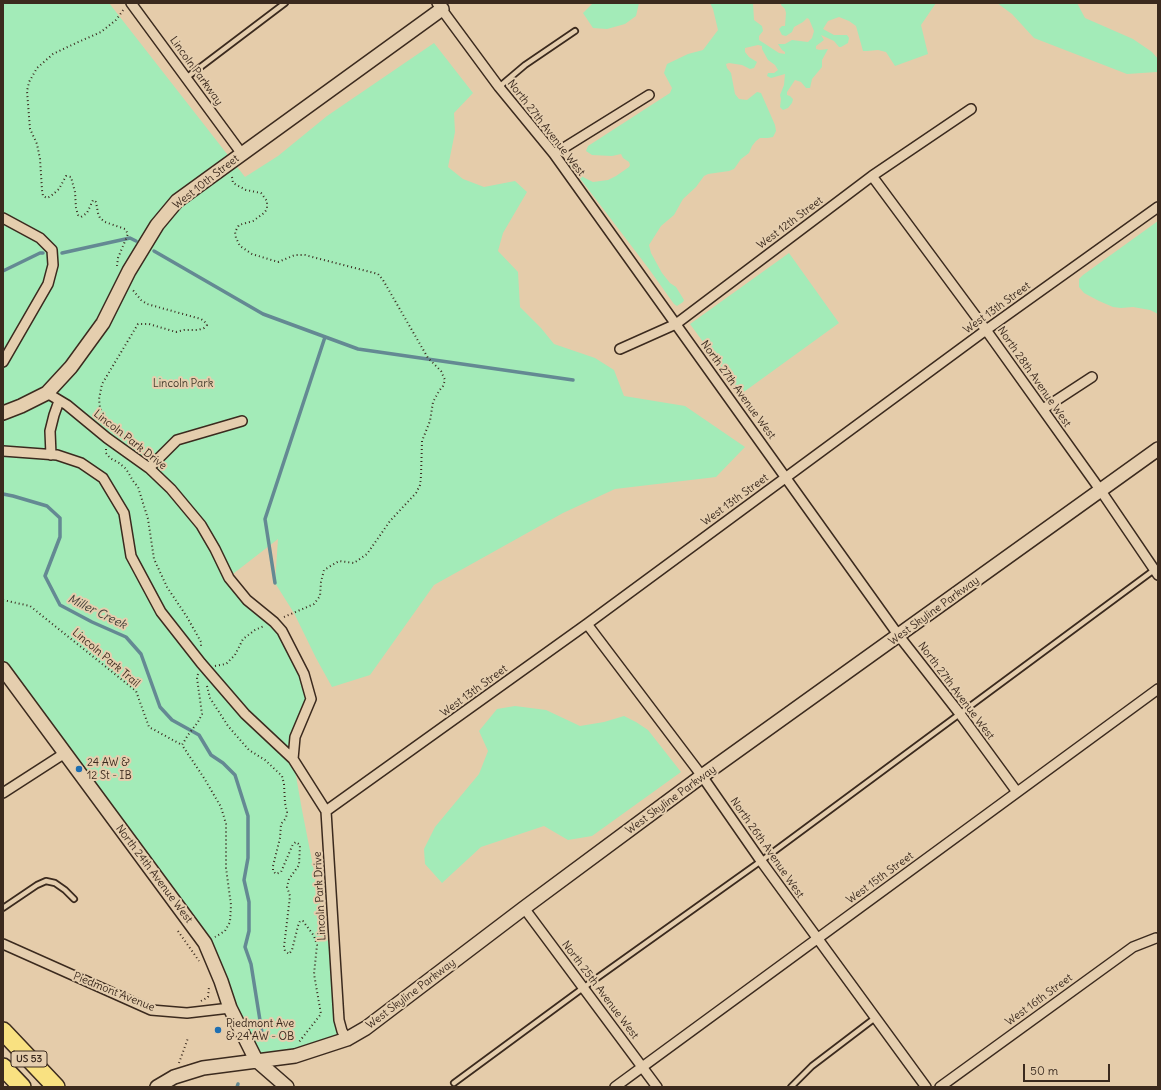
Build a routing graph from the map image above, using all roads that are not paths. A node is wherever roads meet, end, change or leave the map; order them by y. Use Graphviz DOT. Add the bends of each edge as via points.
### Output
graph roads {
  1 [pos="131,3"];
  2 [pos="285,3"];
  3 [pos="440,6"];
  4 [pos="575,31"];
  5 [pos="186,78"];
  6 [pos="499,87"];
  7 [pos="649,96"];
  8 [pos="971,109"];
  9 [pos="242,154"];
  10 [pos="554,154"];
  11 [pos="872,176"];
  12 [pos="1158,208"];
  13 [pos="3,218"];
  14 [pos="676,324"];
  15 [pos="986,330"];
  16 [pos="620,349"];
  17 [pos="3,362"];
  18 [pos="1092,377"];
  19 [pos="47,393"];
  20 [pos="59,401"];
  21 [pos="1043,409"];
  22 [pos="3,413"];
  23 [pos="242,421"];
  24 [pos="1158,449"];
  25 [pos="3,451"];
  26 [pos="51,455"];
  27 [pos="149,468"];
  28 [pos="786,478"];
  29 [pos="1101,491"];
  30 [pos="1156,572"];
  31 [pos="587,624"];
  32 [pos="899,636"];
  33 [pos="7,676"];
  34 [pos="1158,688"];
  35 [pos="960,714"];
  36 [pos="65,753"];
  37 [pos="293,759"];
  38 [pos="702,776"];
  39 [pos="1017,792"];
  40 [pos="3,793"];
  41 [pos="326,811"];
  42 [pos="761,861"];
  43 [pos="74,899"];
  44 [pos="3,908"];
  45 [pos="524,908"];
  46 [pos="1157,937"];
  47 [pos="818,939"];
  48 [pos="3,944"];
  49 [pos="583,988"];
  50 [pos="230,1008"];
  51 [pos="875,1018"];
  52 [pos="3,1031"];
  53 [pos="347,1039"];
  54 [pos="256,1060"];
  55 [pos="642,1066"];
  56 [pos="3,1067"];
  57 [pos="454,1083"];
  58 [pos="22,1087"];
  59 [pos="56,1087"];
  60 [pos="157,1087"];
  61 [pos="286,1087"];
  62 [pos="615,1087"];
  63 [pos="657,1087"];
  64 [pos="791,1087"];
  65 [pos="926,1087"];
  66 [pos="940,1087"];
  1 -- 5 [label="street, Lincoln Parkway"];
  2 -- 5 [label="lane"];
  3 -- 6 [label="street, North 27th Avenue West"];
  3 -- 9 [label="street, West 10th Street"];
  4 -- 6 [label="lane" via="525,65"];
  5 -- 9 [label="street, Lincoln Parkway"];
  6 -- 10 [label="street, North 27th Avenue West"];
  7 -- 10 [label="street"];
  8 -- 11 [label="street, West 12th Street"];
  9 -- 19 [label="street, West 10th Street" via="178,201 157,225 103,323 71,367"];
  10 -- 14 [label="street, North 27th Avenue West"];
  11 -- 14 [label="street, West 12th Street"];
  11 -- 15 [label="street, North 28th Avenue West"];
  12 -- 15 [label="street, West 13th Street"];
  13 -- 17 [label="street" via="40,238 52,250 53,265 48,284"];
  14 -- 16 [label="street, West 12th Street"];
  14 -- 28 [label="street, North 27th Avenue West"];
  15 -- 21 [label="street, North 28th Avenue West"];
  15 -- 28 [label="street, West 13th Street"];
  18 -- 21 [label="street"];
  19 -- 20 [label="street, Lincoln Park Drive"];
  19 -- 22 [label="street, West 10th Street"];
  20 -- 26 [label="street" via="50,431"];
  20 -- 27 [label="street, Lincoln Park Drive"];
  21 -- 29 [label="street, North 28th Avenue West"];
  23 -- 27 [label="street" via="176,440"];
  24 -- 29 [label="street, West Skyline Parkway"];
  25 -- 26 [label="street, Lincoln Park Drive"];
  26 -- 37 [label="street, Lincoln Park Drive" via="81,463 103,478 124,514 131,556 161,612 245,714"];
  27 -- 37 [label="street, Lincoln Park Drive" via="171,489 201,525 229,578 247,600 282,631 304,674 311,699 295,737"];
  28 -- 31 [label="street, West 13th Street"];
  28 -- 32 [label="street, North 27th Avenue West"];
  29 -- 30 [label="street, North 28th Avenue West"];
  29 -- 32 [label="street, West Skyline Parkway"];
  30 -- 35 [label="lane"];
  31 -- 38 [label="street, North 26th Avenue West"];
  31 -- 41 [label="street, West 13th Street"];
  32 -- 35 [label="street, North 27th Avenue West"];
  32 -- 38 [label="street, West Skyline Parkway"];
  33 -- 36 [label="street, North 24th Avenue West"];
  34 -- 39 [label="street, West 15th Street"];
  35 -- 39 [label="street, North 27th Avenue West"];
  35 -- 42 [label="lane"];
  36 -- 40 [label="street"];
  36 -- 50 [label="street, North 24th Avenue West" via="205,943"];
  37 -- 41 [label="street, Lincoln Park Drive"];
  38 -- 42 [label="street, North 26th Avenue West"];
  38 -- 45 [label="street, West Skyline Parkway"];
  39 -- 47 [label="street, West 15th Street"];
  41 -- 53 [label="street, Lincoln Park Drive" via="339,1020"];
  42 -- 47 [label="street, North 26th Avenue West"];
  42 -- 49 [label="lane"];
  43 -- 44 [label="lane" via="55,883 46,882 37,885"];
  45 -- 49 [label="street, North 25th Avenue West"];
  45 -- 53 [label="street, West Skyline Parkway" via="366,1028"];
  46 -- 66 [label="street, West 16th Street" via="1133,947"];
  47 -- 51 [label="street, North 26th Avenue West"];
  47 -- 55 [label="street, West 15th Street"];
  48 -- 50 [label="street, Piedmont Avenue" via="151,1010 186,1013"];
  49 -- 55 [label="street, North 25th Avenue West"];
  49 -- 57 [label="lane"];
  50 -- 54 [label="street, North 24th Avenue West"];
  51 -- 64 [label="lane" via="812,1066"];
  51 -- 65 [label="street, North 26th Avenue West"];
  52 -- 59 [label="highway, US 53"];
  53 -- 54 [label="street, West Skyline Parkway" via="295,1056"];
  54 -- 60 [label="street, West Skyline Parkway" via="203,1068 174,1077"];
  54 -- 61 [label="street, North 24th Avenue West"];
  55 -- 62 [label="street, West 15th Street"];
  55 -- 63 [label="street, North 25th Avenue West"];
  56 -- 58 [label="highway, US 53"];
}
